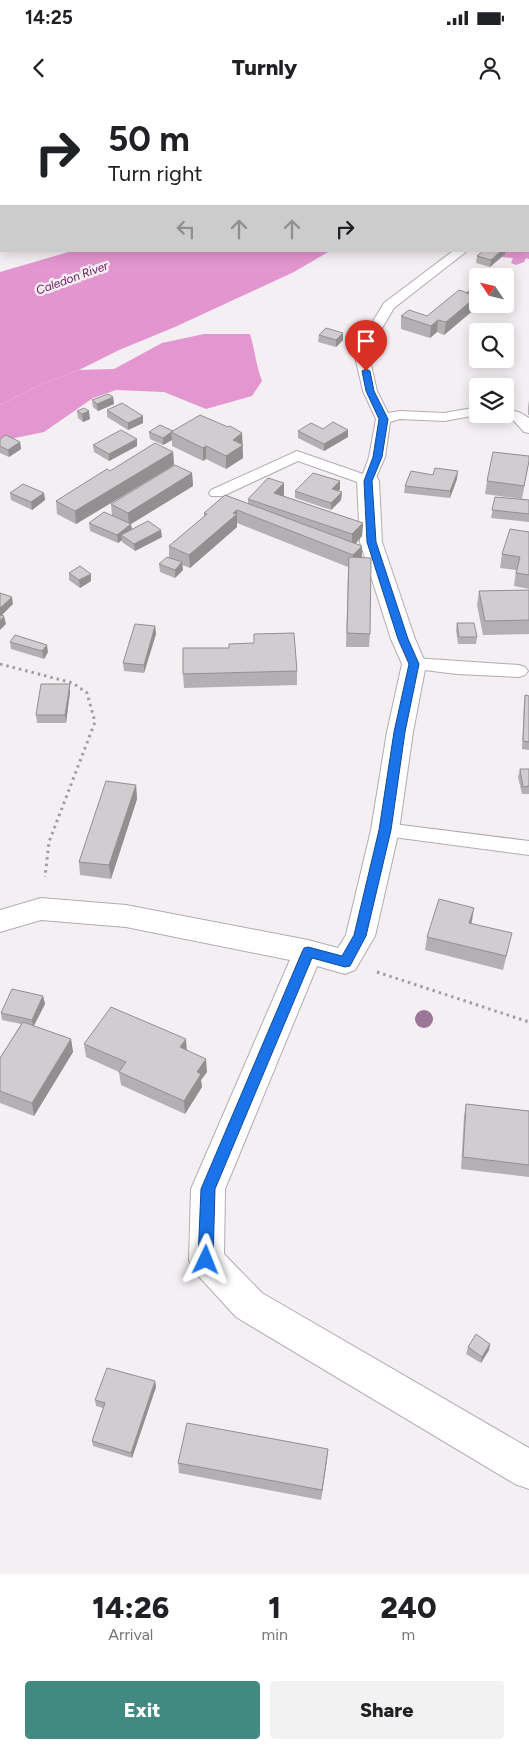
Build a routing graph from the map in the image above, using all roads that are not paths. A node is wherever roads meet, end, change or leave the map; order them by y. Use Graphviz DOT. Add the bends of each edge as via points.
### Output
graph roads {
  1 [pos="460,252"];
  2 [pos="469,413"];
  3 [pos="514,414"];
  4 [pos="383,419"];
  5 [pos="529,429"];
  6 [pos="368,481"];
  7 [pos="217,493"];
  8 [pos="414,664"];
  9 [pos="519,671"];
  10 [pos="385,830"];
  11 [pos="529,848"];
  12 [pos="0,921"];
  13 [pos="308,952"];
  14 [pos="529,1470"];
  1 -- 4 [label="lane" via="389,306 362,352 370,391"];
  2 -- 4 [label="lane" via="444,417 400,415"];
  3 -- 5 [label="lane"];
  4 -- 6 [label="lane" via="378,457"];
  6 -- 7 [label="lane" via="298,456"];
  6 -- 8 [label="street" via="371,542"];
  8 -- 9 [label="lane"];
  8 -- 10 [label="street"];
  10 -- 11 [label="lane"];
  10 -- 13 [label="street" via="360,936 345,962"];
  12 -- 13 [label="street" via="41,909 126,916"];
  13 -- 14 [label="street" via="208,1189 206,1260 249,1305"];
}
